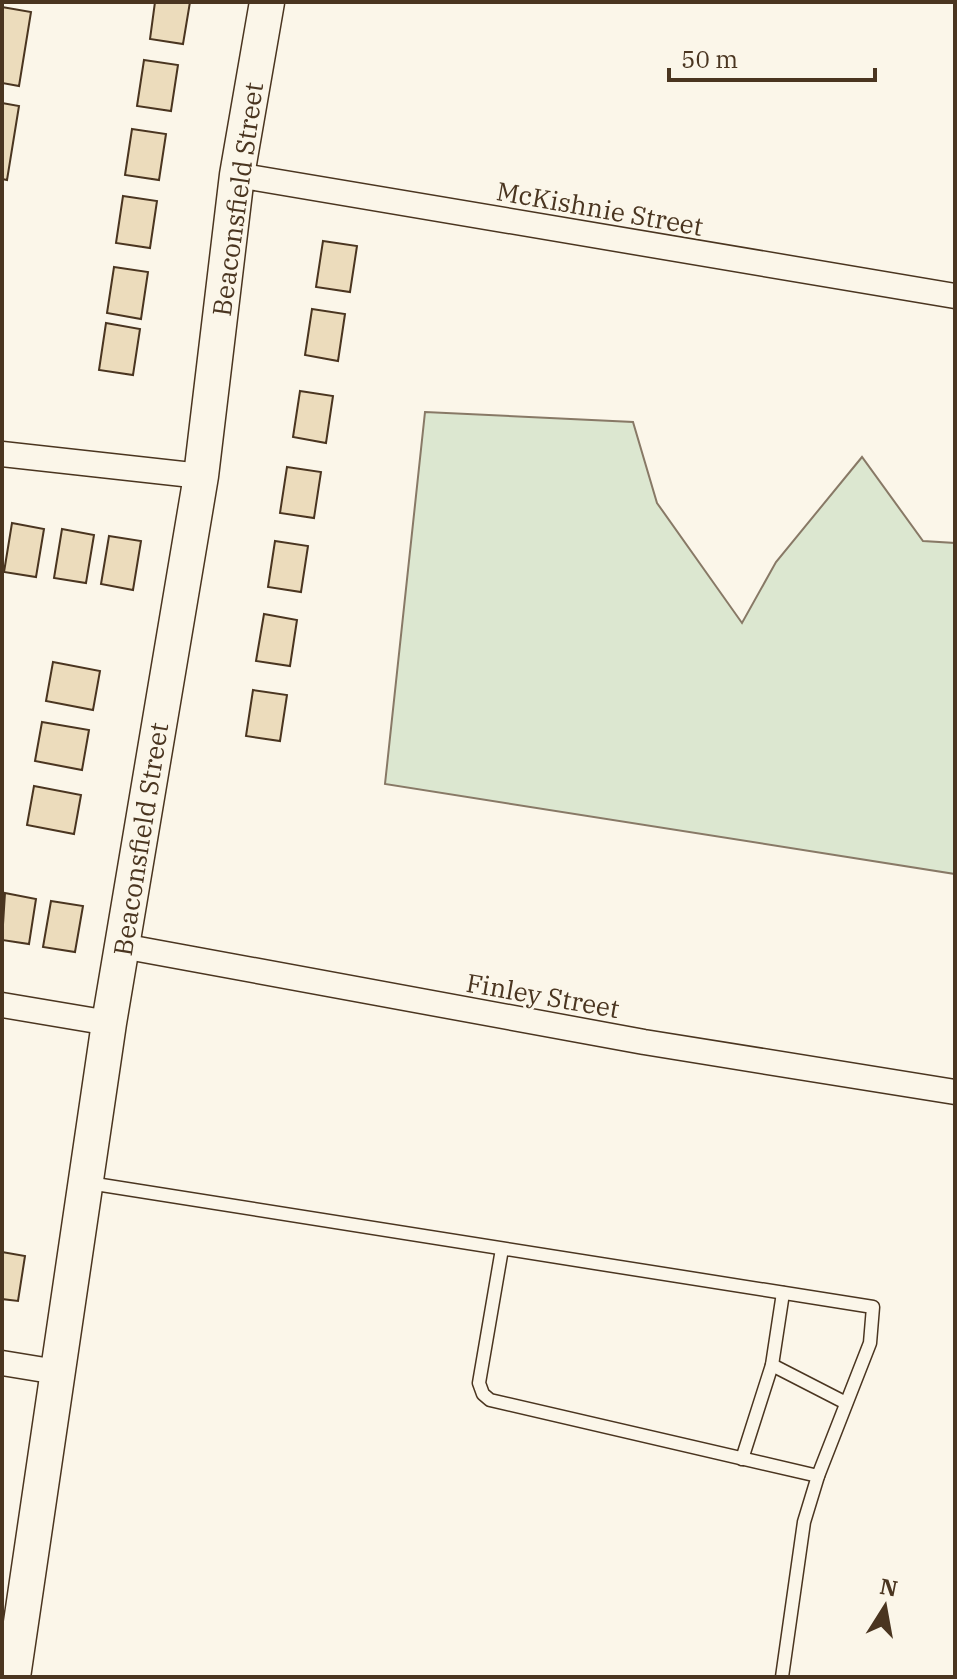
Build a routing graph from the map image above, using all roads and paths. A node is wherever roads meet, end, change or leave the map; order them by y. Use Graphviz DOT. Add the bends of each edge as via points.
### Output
graph roads {
  1 [pos="267,2"];
  2 [pos="237,175"];
  3 [pos="955,296"];
  4 [pos="2,454"];
  5 [pos="201,476"];
  6 [pos="122,946"];
  7 [pos="2,1005"];
  8 [pos="109,1023"];
  9 [pos="955,1092"];
  10 [pos="86,1183"];
  11 [pos="502,1249"];
  12 [pos="783,1293"];
  13 [pos="2,1363"];
  14 [pos="772,1365"];
  15 [pos="57,1372"];
  16 [pos="846,1403"];
  17 [pos="742,1459"];
  18 [pos="818,1476"];
  19 [pos="13,1677"];
  20 [pos="782,1677"];
  1 -- 2 [label="street, Beaconsfield Street"];
  2 -- 3 [label="street, McKishnie Street"];
  2 -- 5 [label="street, Beaconsfield Street"];
  4 -- 5 [label="street"];
  5 -- 6 [label="street, Beaconsfield Street"];
  6 -- 8 [label="street, Beaconsfield Street"];
  6 -- 9 [label="street, Finley Street" via="644,1042"];
  7 -- 8 [label="street"];
  8 -- 10 [label="street, Beaconsfield Street"];
  10 -- 11 [label="lane"];
  10 -- 15 [label="street, Beaconsfield Street"];
  11 -- 12 [label="lane"];
  11 -- 17 [label="lane" via="479,1383 483,1394 490,1400"];
  12 -- 14 [label="lane"];
  12 -- 16 [label="lane" via="873,1307 870,1343"];
  13 -- 15 [label="street"];
  14 -- 16 [label="lane"];
  14 -- 17 [label="lane"];
  15 -- 19 [label="street, Beaconsfield Street"];
  16 -- 18 [label="lane"];
  17 -- 18 [label="lane"];
  18 -- 20 [label="lane" via="804,1522"];
}
